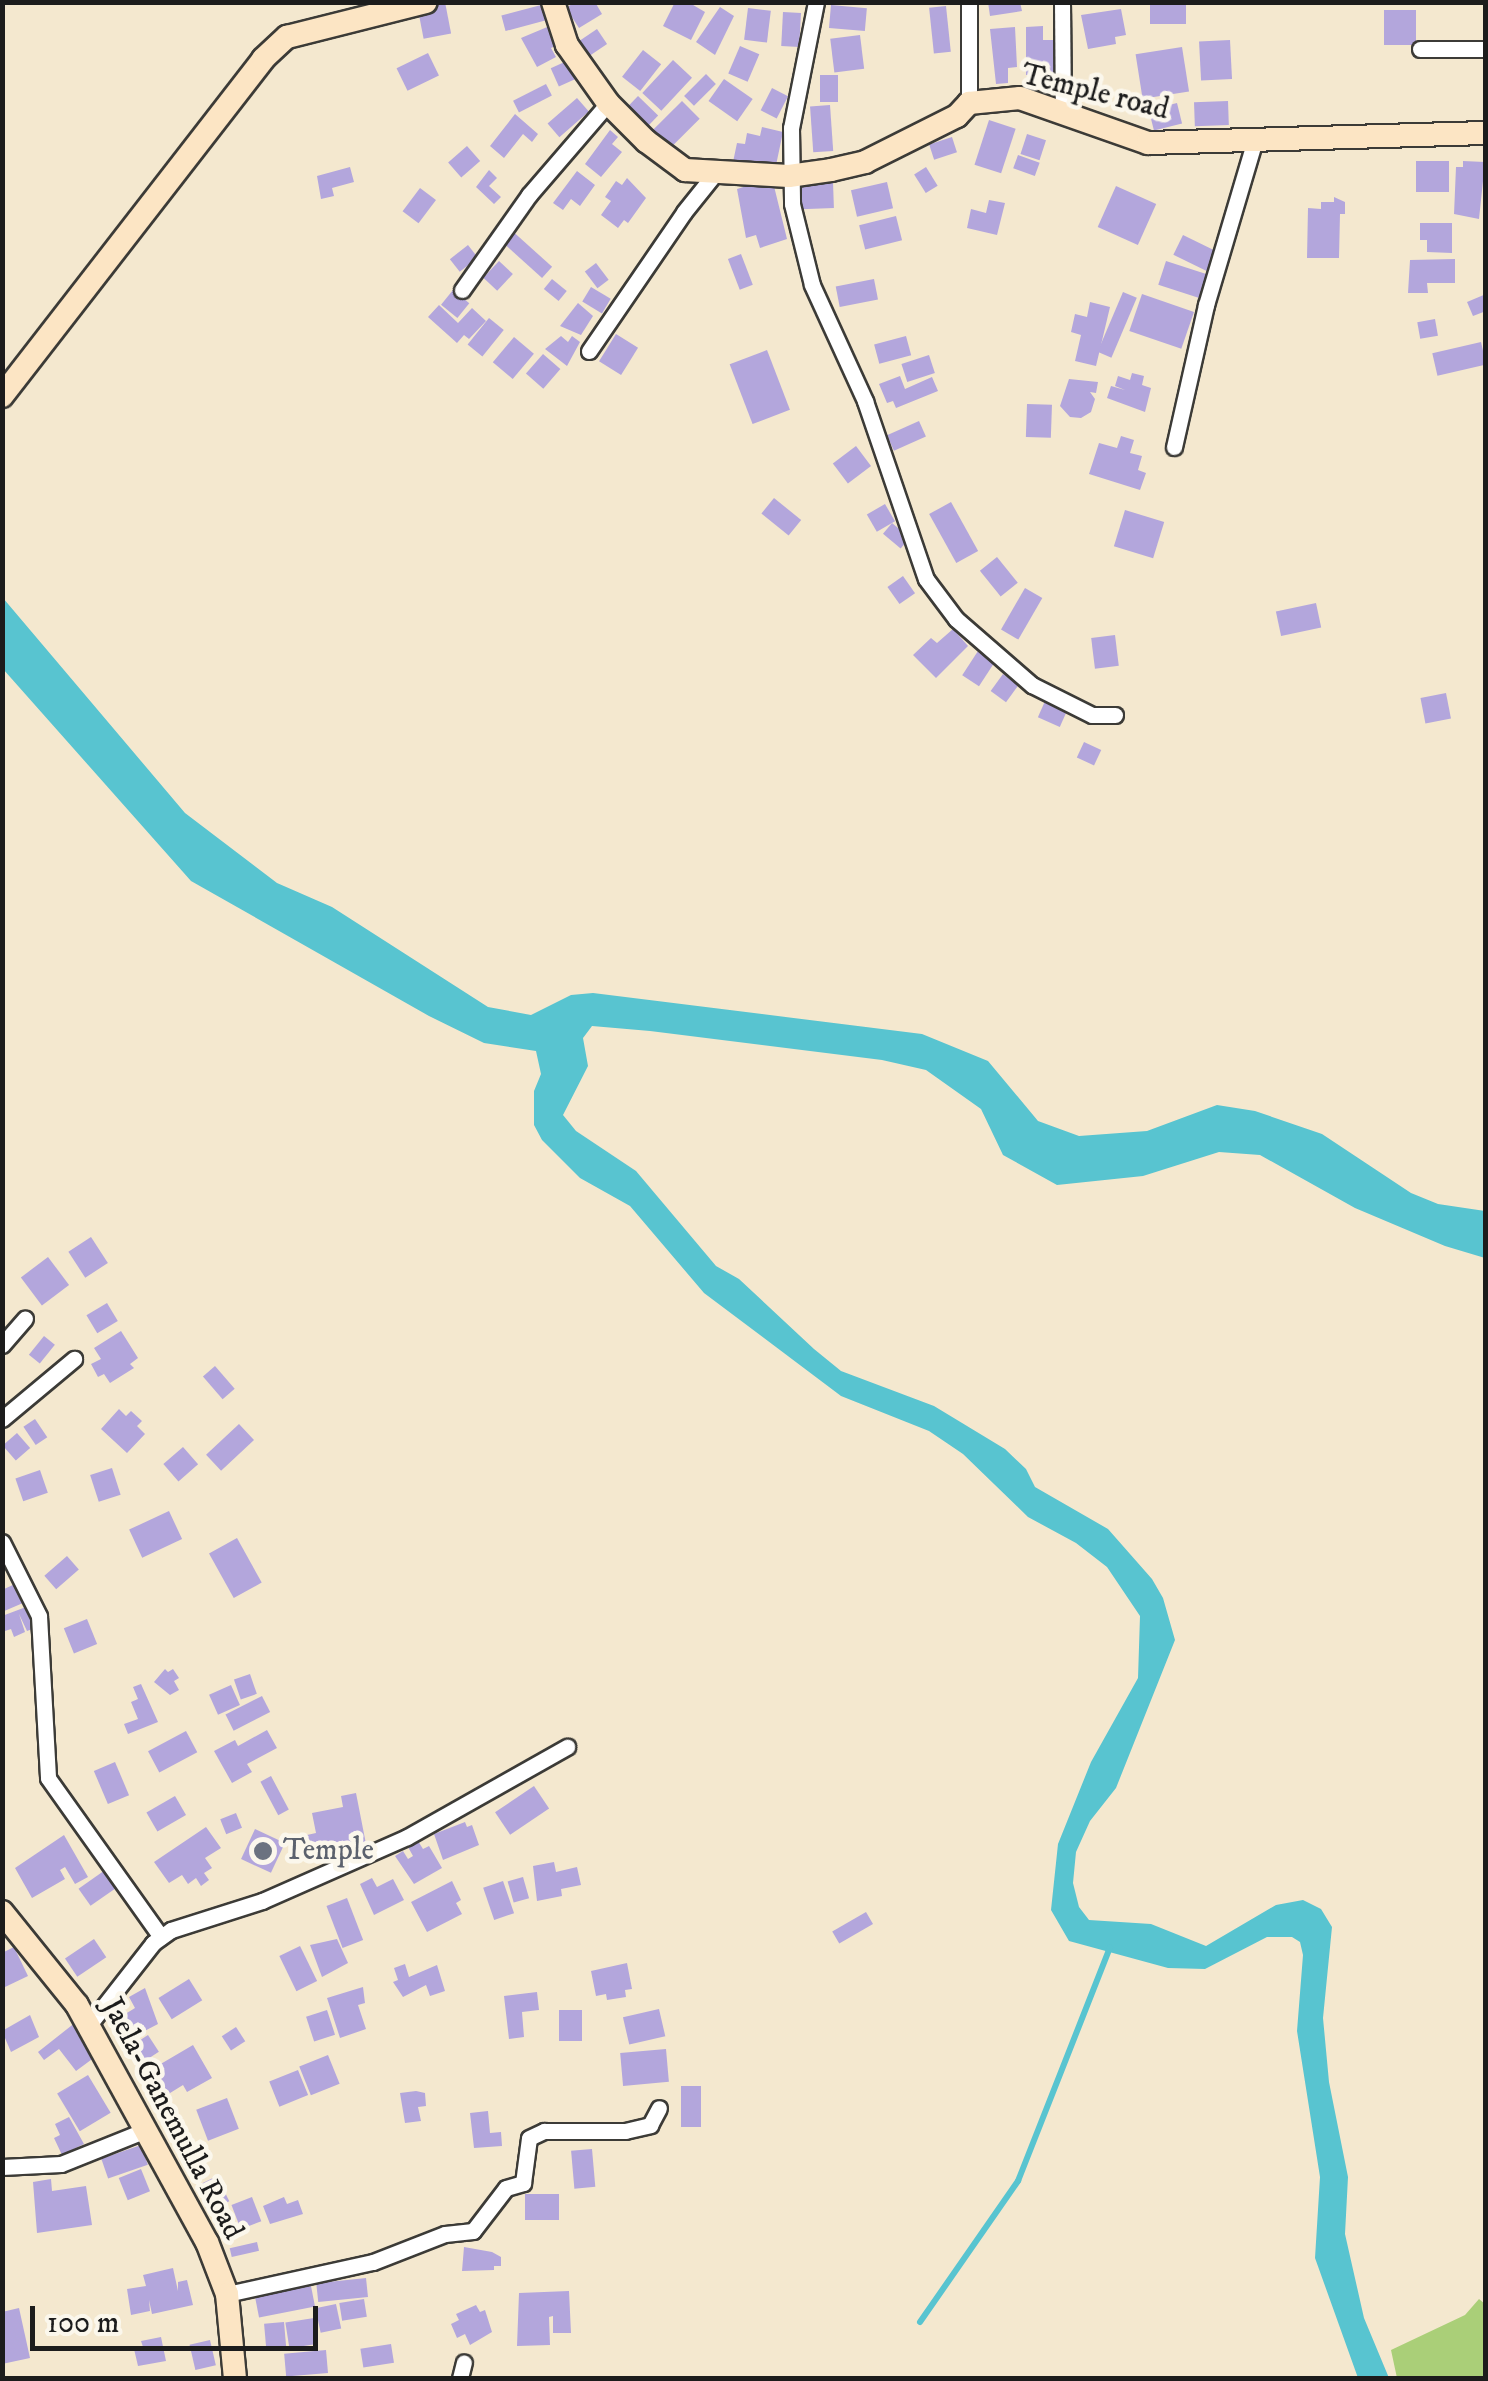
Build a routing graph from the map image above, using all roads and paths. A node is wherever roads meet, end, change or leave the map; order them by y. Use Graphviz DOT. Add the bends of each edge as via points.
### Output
graph roads {
  1 [pos="426,2"];
  2 [pos="553,2"];
  3 [pos="816,2"];
  4 [pos="970,2"];
  5 [pos="1062,2"];
  6 [pos="1420,49"];
  7 [pos="1486,50"];
  8 [pos="970,103"];
  9 [pos="608,104"];
  10 [pos="1063,114"];
  11 [pos="1486,134"];
  12 [pos="1254,143"];
  13 [pos="716,172"];
  14 [pos="789,176"];
  15 [pos="462,290"];
  16 [pos="589,352"];
  17 [pos="2,396"];
  18 [pos="1174,447"];
  19 [pos="1116,716"];
  20 [pos="25,1319"];
  21 [pos="2,1345"];
  22 [pos="74,1359"];
  23 [pos="2,1419"];
  24 [pos="2,1542"];
  25 [pos="568,1748"];
  26 [pos="2,1912"];
  27 [pos="161,1937"];
  28 [pos="88,2025"];
  29 [pos="659,2108"];
  30 [pos="146,2130"];
  31 [pos="2,2168"];
  32 [pos="227,2294"];
  33 [pos="234,2378"];
  1 -- 17 [label="street" via="287,38 263,58"];
  2 -- 9 [label="street, Temple road" via="568,44"];
  3 -- 14 [label="street" via="791,128"];
  4 -- 8 [label="street"];
  5 -- 10 [label="street"];
  6 -- 7 [label="street"];
  8 -- 10 [label="street, Temple road" via="1020,98"];
  8 -- 14 [label="street, Temple road" via="865,162"];
  9 -- 13 [label="street, Temple road" via="670,162"];
  9 -- 15 [label="street" via="529,195"];
  10 -- 12 [label="street, Temple road" via="1148,143"];
  11 -- 12 [label="street, Temple road"];
  12 -- 18 [label="street" via="1206,305"];
  13 -- 14 [label="street, Temple road"];
  13 -- 16 [label="street"];
  14 -- 19 [label="street" via="812,285 865,402 926,580 956,619 1032,685 1092,715"];
  20 -- 21 [label="street"];
  22 -- 23 [label="street"];
  24 -- 27 [label="street" via="39,1616 48,1778"];
  25 -- 27 [label="street" via="407,1838"];
  26 -- 28 [label="street, Jaela-Ganemulla Road"];
  27 -- 28 [label="street"];
  28 -- 30 [label="street, Jaela-Ganemulla Road"];
  29 -- 32 [label="street" via="650,2125 624,2131 544,2131 529,2138 523,2183 506,2188 473,2232"];
  30 -- 31 [label="street" via="61,2164"];
  30 -- 32 [label="street, Jaela-Ganemulla Road" via="207,2242"];
  32 -- 33 [label="street, Jaela-Ganemulla Road"];
}
